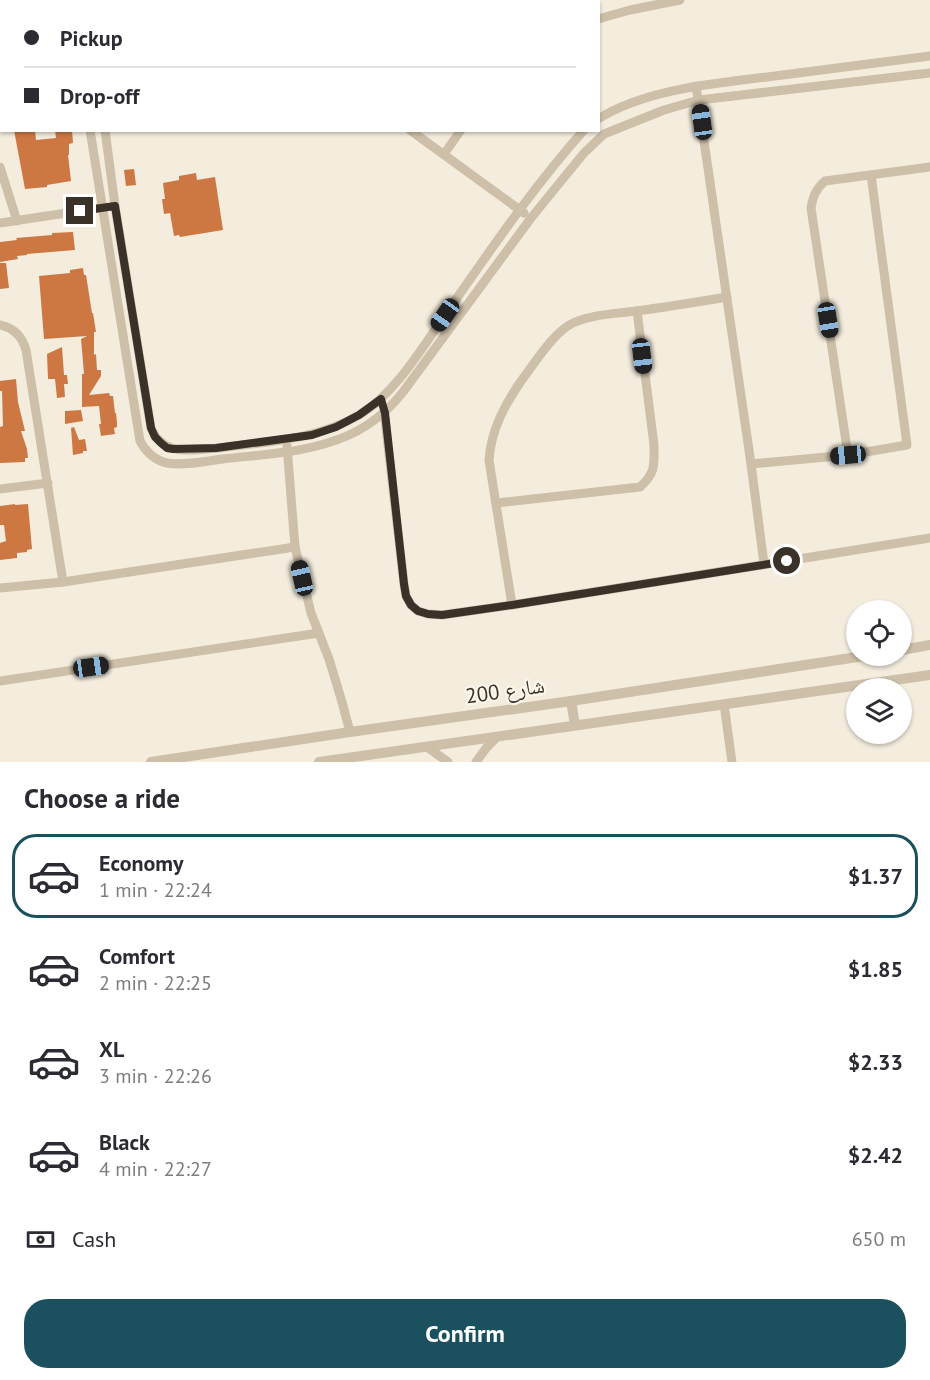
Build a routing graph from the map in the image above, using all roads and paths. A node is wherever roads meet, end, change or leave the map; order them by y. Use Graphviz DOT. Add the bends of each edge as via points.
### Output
graph roads {
  1 [pos="680,0"];
  2 [pos="600,19"];
  3 [pos="930,56"];
  4 [pos="930,74"];
  5 [pos="696,86"];
  6 [pos="699,100"];
  7 [pos="600,118"];
  8 [pos="90,132"];
  9 [pos="105,132"];
  10 [pos="413,132"];
  11 [pos="460,132"];
  12 [pos="582,132"];
  13 [pos="444,154"];
  14 [pos="0,167"];
  15 [pos="930,167"];
  16 [pos="871,176"];
  17 [pos="115,206"];
  18 [pos="102,208"];
  19 [pos="519,209"];
  20 [pos="531,218"];
  21 [pos="16,221"];
  22 [pos="0,223"];
  23 [pos="727,297"];
  24 [pos="637,311"];
  25 [pos="0,325"];
  26 [pos="381,399"];
  27 [pos="385,413"];
  28 [pos="286,439"];
  29 [pos="288,452"];
  30 [pos="848,455"];
  31 [pos="751,464"];
  32 [pos="48,483"];
  33 [pos="0,489"];
  34 [pos="496,503"];
  35 [pos="930,538"];
  36 [pos="295,547"];
  37 [pos="764,564"];
  38 [pos="63,582"];
  39 [pos="0,588"];
  40 [pos="512,605"];
  41 [pos="319,633"];
  42 [pos="930,645"];
  43 [pos="912,648"];
  44 [pos="846,659"];
  45 [pos="930,675"];
  46 [pos="0,681"];
  47 [pos="571,701"];
  48 [pos="724,704"];
  49 [pos="575,725"];
  50 [pos="350,732"];
  51 [pos="497,737"];
  52 [pos="427,747"];
  53 [pos="221,757"];
  54 [pos="151,762"];
  55 [pos="319,762"];
  56 [pos="448,762"];
  57 [pos="476,762"];
  58 [pos="732,762"];
  1 -- 2 [label="street"];
  3 -- 5 [label="street"];
  4 -- 6 [label="street"];
  5 -- 6 [label="street"];
  5 -- 7 [label="street" via="641,100"];
  6 -- 20 [label="street" via="604,134"];
  6 -- 23 [label="street"];
  8 -- 18 [label="street"];
  9 -- 17 [label="street"];
  10 -- 13 [label="street"];
  11 -- 13 [label="street"];
  12 -- 19 [label="street"];
  13 -- 19 [label="street"];
  14 -- 21 [label="street"];
  15 -- 16 [label="street"];
  16 -- 30 [label="street" via="825,181 812,198 811,208"];
  16 -- 30 [label="street" via="907,445"];
  17 -- 18 [label="street"];
  17 -- 28 [label="street" via="155,437 167,448 181,450"];
  18 -- 21 [label="street"];
  18 -- 29 [label="street" via="136,426 144,449 170,464"];
  19 -- 20 [label="street"];
  19 -- 26 [label="street"];
  20 -- 27 [label="street"];
  21 -- 22 [label="street"];
  23 -- 24 [label="street"];
  23 -- 31 [label="street"];
  24 -- 34 [label="street" via="603,314 573,323 544,350 512,393 490,445"];
  24 -- 34 [label="street" via="654,445 651,478 640,487"];
  25 -- 32 [label="street" via="18,333 24,342"];
  26 -- 27 [label="street"];
  26 -- 28 [label="street" via="336,427"];
  27 -- 29 [label="street" via="350,435"];
  27 -- 40 [label="street" via="404,584 411,605 418,611 442,615"];
  28 -- 29 [label="street"];
  29 -- 36 [label="street"];
  30 -- 31 [label="street"];
  31 -- 37 [label="street"];
  32 -- 33 [label="street"];
  32 -- 38 [label="street"];
  34 -- 40 [label="street"];
  35 -- 37 [label="street"];
  36 -- 38 [label="street"];
  36 -- 41 [label="street"];
  37 -- 40 [label="street"];
  38 -- 39 [label="street"];
  41 -- 46 [label="street"];
  41 -- 50 [label="street"];
  42 -- 43 [label="street"];
  44 -- 47 [label="street, شارع 200"];
  45 -- 48 [label="street, شارع 200"];
  47 -- 49 [label="street"];
  47 -- 50 [label="street, شارع 200"];
  48 -- 49 [label="street, شارع 200"];
  48 -- 58 [label="street"];
  49 -- 51 [label="street, شارع 200"];
  50 -- 53 [label="street, شارع 200"];
  51 -- 52 [label="street, شارع 200"];
  51 -- 57 [label="street"];
  52 -- 55 [label="street, شارع 200"];
  52 -- 56 [label="street"];
  53 -- 54 [label="street, شارع 200"];
}
